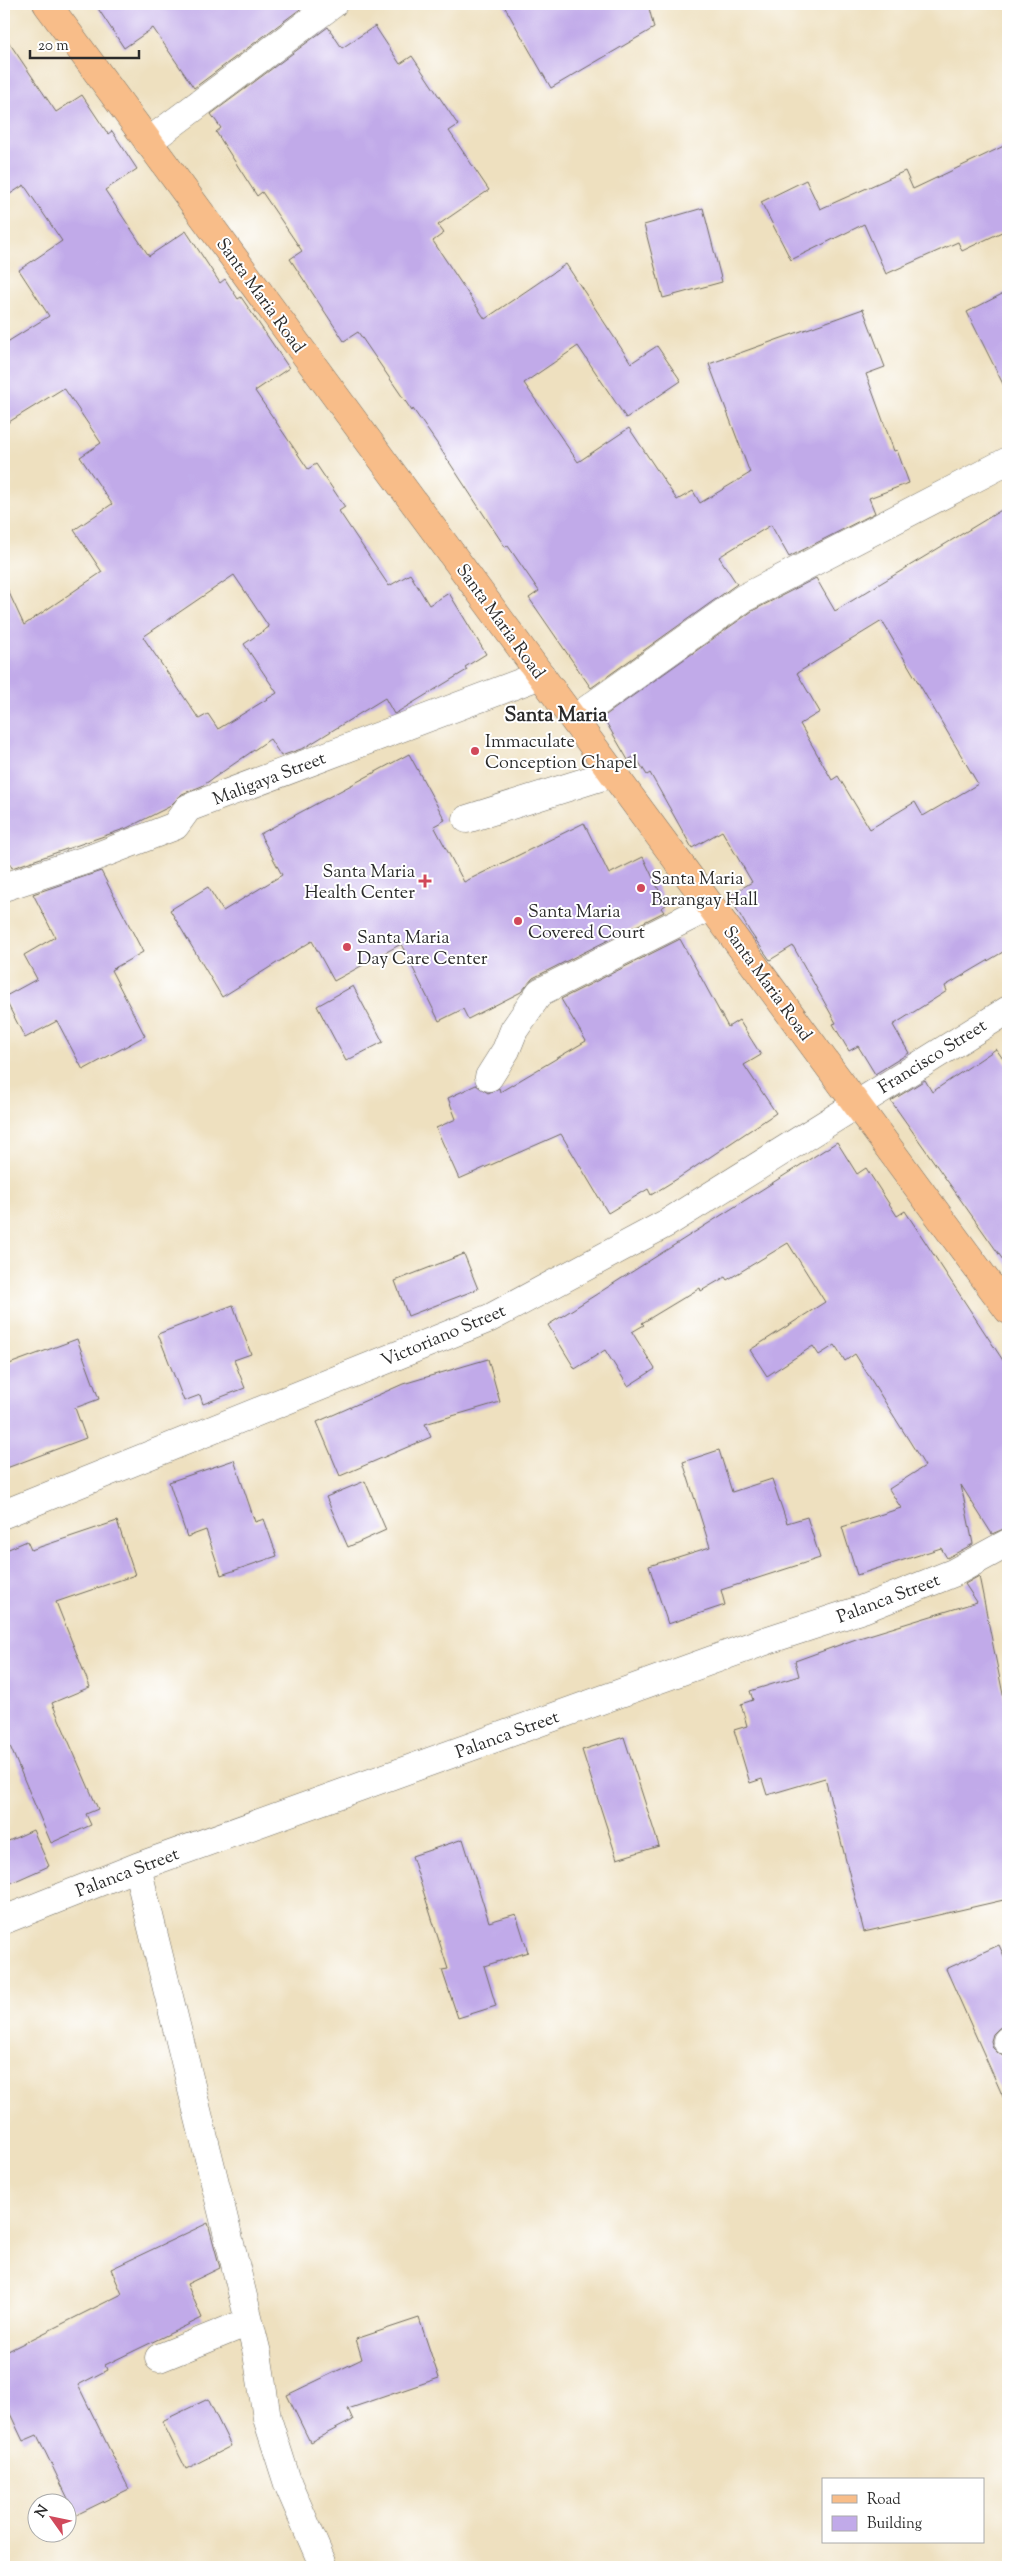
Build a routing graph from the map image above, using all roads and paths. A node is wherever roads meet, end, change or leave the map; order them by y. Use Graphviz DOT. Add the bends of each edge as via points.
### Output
graph roads {
  1 [pos="333,4"];
  2 [pos="52,6"];
  3 [pos="148,142"];
  4 [pos="1008,461"];
  5 [pos="541,675"];
  6 [pos="574,719"];
  7 [pos="613,772"];
  8 [pos="468,819"];
  9 [pos="4,887"];
  10 [pos="710,906"];
  11 [pos="1008,1010"];
  12 [pos="489,1077"];
  13 [pos="856,1103"];
  14 [pos="1008,1310"];
  15 [pos="4,1514"];
  16 [pos="1008,1543"];
  17 [pos="137,1867"];
  18 [pos="4,1920"];
  19 [pos="248,2322"];
  20 [pos="160,2358"];
  21 [pos="324,2567"];
  1 -- 3 [label="street"];
  2 -- 3 [label="main road, Santa Maria Road"];
  3 -- 5 [label="main road, Santa Maria Road"];
  4 -- 6 [label="street" via="744,598"];
  5 -- 6 [label="main road, Santa Maria Road"];
  5 -- 9 [label="street, Maligaya Street" via="188,808 175,826"];
  6 -- 7 [label="main road, Santa Maria Road"];
  7 -- 8 [label="street"];
  7 -- 10 [label="main road, Santa Maria Road"];
  10 -- 12 [label="street" via="540,992 514,1030"];
  10 -- 13 [label="main road, Santa Maria Road"];
  11 -- 13 [label="street, Francisco Street"];
  13 -- 14 [label="main road, Santa Maria Road"];
  13 -- 15 [label="street, Victoriano Street" via="667,1223 490,1318"];
  16 -- 17 [label="street, Palanca Street" via="953,1573 863,1609 768,1640"];
  17 -- 18 [label="street, Palanca Street"];
  17 -- 19 [label="street"];
  19 -- 20 [label="street"];
  19 -- 21 [label="street" via="266,2418 288,2484"];
}
